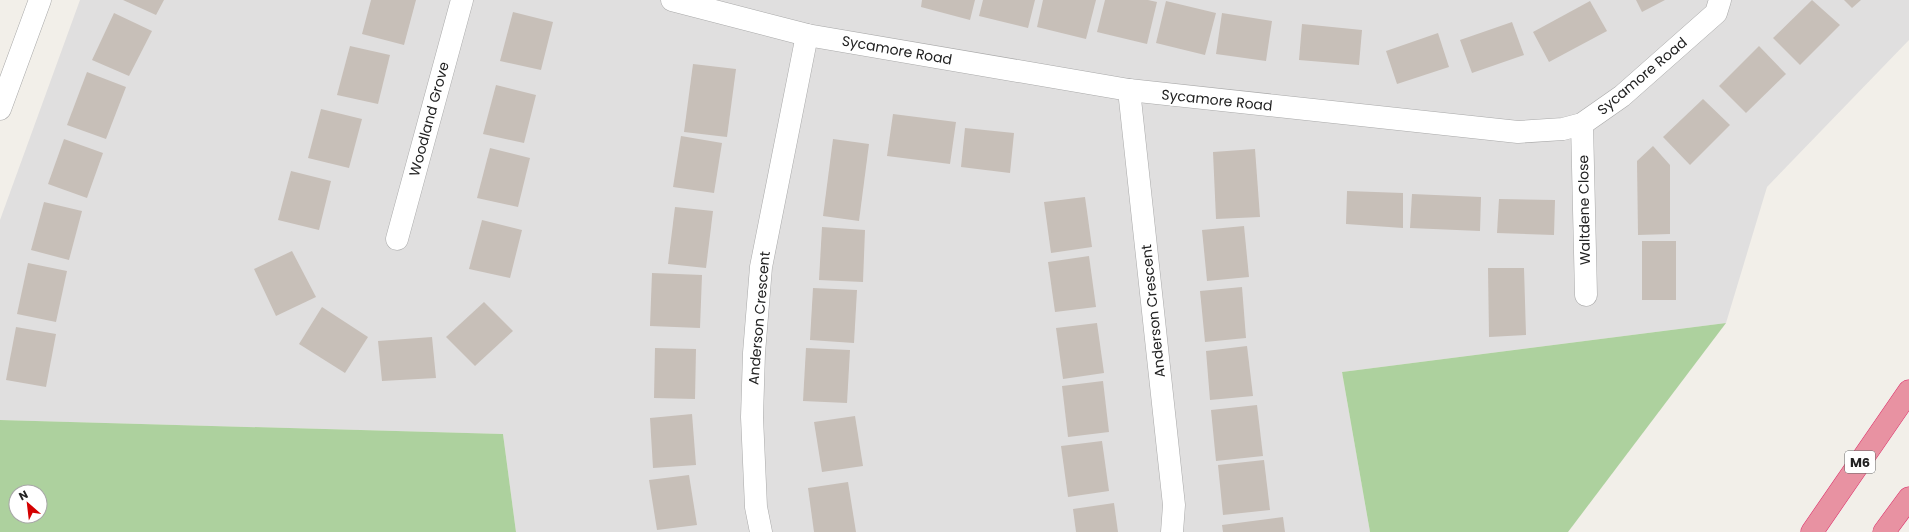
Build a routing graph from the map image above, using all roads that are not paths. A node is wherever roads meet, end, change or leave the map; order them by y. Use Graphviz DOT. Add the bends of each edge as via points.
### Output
graph roads {
  1 [pos="40,0"];
  2 [pos="462,0"];
  3 [pos="672,0"];
  4 [pos="1720,0"];
  5 [pos="807,35"];
  6 [pos="1129,90"];
  7 [pos="0,109"];
  8 [pos="1582,124"];
  9 [pos="397,239"];
  10 [pos="1586,295"];
  11 [pos="1909,391"];
  12 [pos="1909,498"];
  13 [pos="761,532"];
  14 [pos="1172,532"];
  15 [pos="1812,532"];
  16 [pos="1884,532"];
  1 -- 7 [label="street"];
  2 -- 9 [label="street, Woodland Grove"];
  3 -- 5 [label="street, Sycamore Road"];
  4 -- 8 [label="street, Sycamore Road" via="1716,13 1622,96"];
  5 -- 6 [label="street, Sycamore Road"];
  5 -- 13 [label="street, Anderson Crescent" via="761,267 752,417 756,507"];
  6 -- 8 [label="street, Sycamore Road" via="1518,132 1563,129"];
  6 -- 14 [label="street, Anderson Crescent" via="1174,505"];
  8 -- 10 [label="street, Waltdene Close"];
  11 -- 15 [label="highway, M6"];
  12 -- 16 [label="highway"];
}
